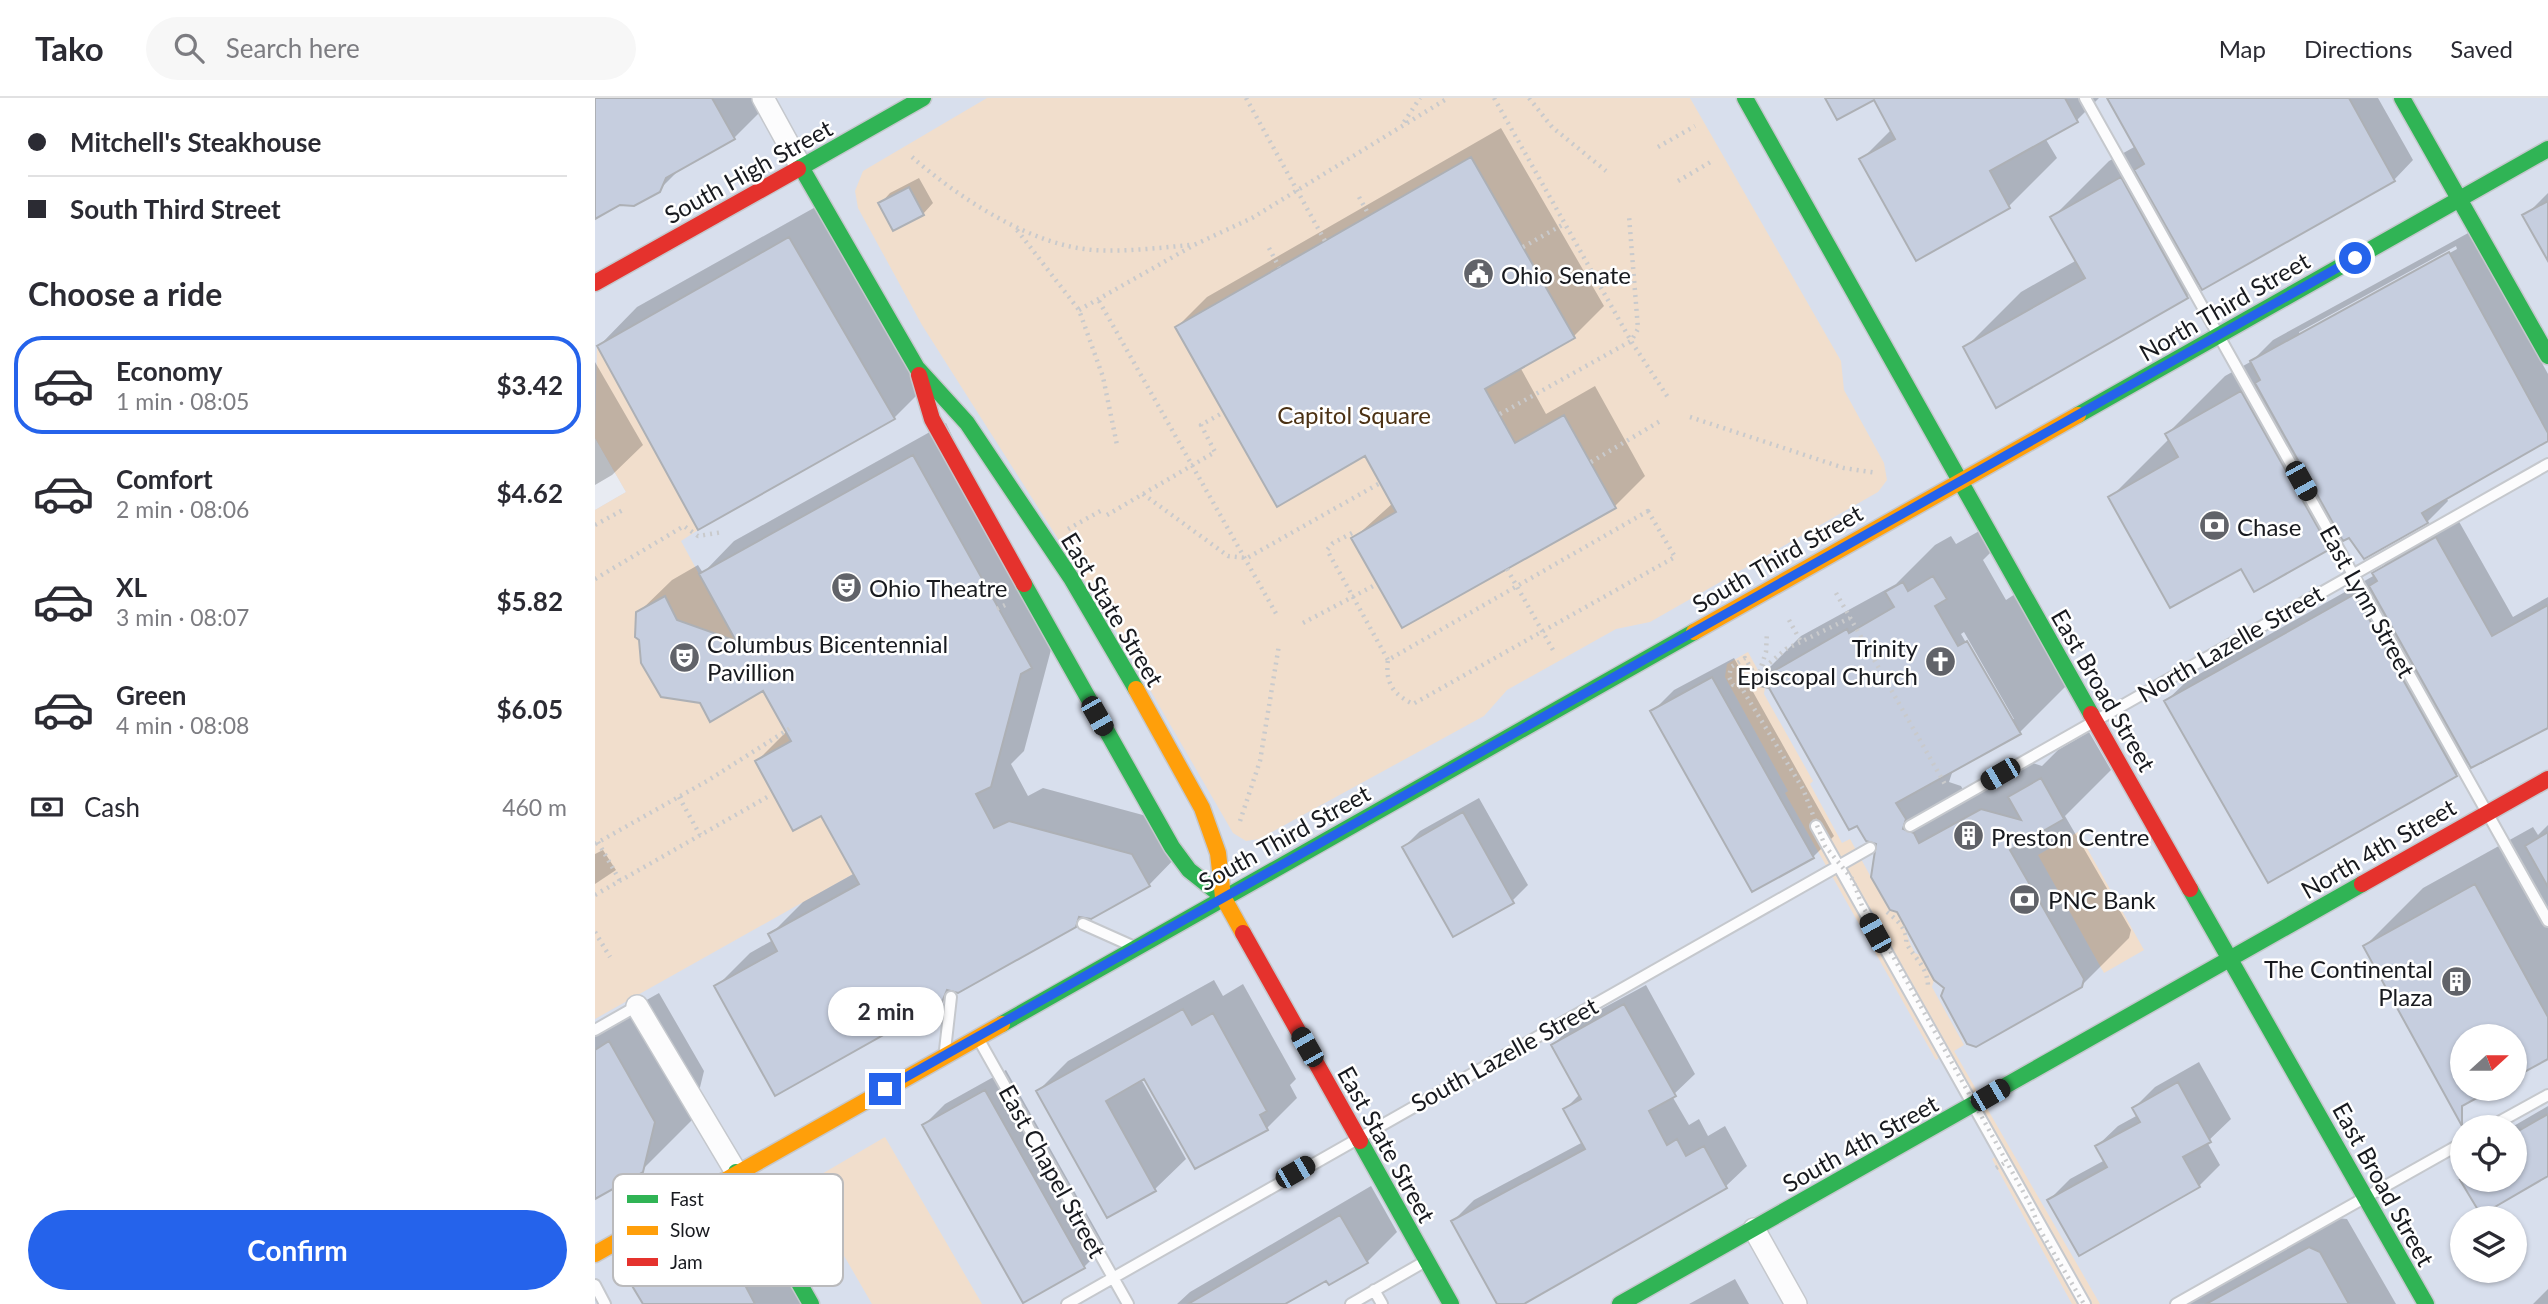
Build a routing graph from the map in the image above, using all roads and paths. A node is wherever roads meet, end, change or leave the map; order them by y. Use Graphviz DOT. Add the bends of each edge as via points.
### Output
graph roads {
  1 [pos="763,98"];
  2 [pos="923,98"];
  3 [pos="1246,98"];
  4 [pos="1420,98"];
  5 [pos="1448,98"];
  6 [pos="1494,98"];
  7 [pos="1529,98"];
  8 [pos="1745,98"];
  9 [pos="2085,98"];
  10 [pos="2402,98"];
  11 [pos="1404,123"];
  12 [pos="1695,127"];
  13 [pos="1658,147"];
  14 [pos="2548,149"];
  15 [pos="912,157"];
  16 [pos="1714,160"];
  17 [pos="801,167"];
  18 [pos="1606,171"];
  19 [pos="1678,181"];
  20 [pos="1298,191"];
  21 [pos="1359,197"];
  22 [pos="2459,199"];
  23 [pos="1369,215"];
  24 [pos="1629,216"];
  25 [pos="1564,224"];
  26 [pos="1016,229"];
  27 [pos="1325,240"];
  28 [pos="1194,245"];
  29 [pos="1523,247"];
  30 [pos="1269,248"];
  31 [pos="1279,267"];
  32 [pos="595,284"];
  33 [pos="1099,301"];
  34 [pos="1079,310"];
  35 [pos="2219,335"];
  36 [pos="1631,341"];
  37 [pos="2548,356"];
  38 [pos="917,368"];
  39 [pos="1669,399"];
  40 [pos="1224,412"];
  41 [pos="1500,414"];
  42 [pos="1690,417"];
  43 [pos="1662,420"];
  44 [pos="1117,445"];
  45 [pos="1591,463"];
  46 [pos="1194,464"];
  47 [pos="2548,464"];
  48 [pos="1877,473"];
  49 [pos="1958,481"];
  50 [pos="1380,483"];
  51 [pos="1143,494"];
  52 [pos="1104,509"];
  53 [pos="623,510"];
  54 [pos="1107,515"];
  55 [pos="595,525"];
  56 [pos="1067,530"];
  57 [pos="723,531"];
  58 [pos="1353,533"];
  59 [pos="1247,558"];
  60 [pos="1507,569"];
  61 [pos="2353,574"];
  62 [pos="595,579"];
  63 [pos="1377,584"];
  64 [pos="1518,587"];
  65 [pos="1836,593"];
  66 [pos="1352,598"];
  67 [pos="1007,604"];
  68 [pos="997,609"];
  69 [pos="1278,617"];
  70 [pos="1850,618"];
  71 [pos="1789,620"];
  72 [pos="1303,623"];
  73 [pos="1543,632"];
  74 [pos="1767,632"];
  75 [pos="1800,641"];
  76 [pos="1279,645"];
  77 [pos="1553,650"];
  78 [pos="1388,660"];
  79 [pos="1759,672"];
  80 [pos="1749,677"];
  81 [pos="1741,687"];
  82 [pos="2096,720"];
  83 [pos="792,727"];
  84 [pos="2548,779"];
  85 [pos="1946,786"];
  86 [pos="769,796"];
  87 [pos="680,797"];
  88 [pos="2487,813"];
  89 [pos="1240,821"];
  90 [pos="1816,826"];
  91 [pos="1910,826"];
  92 [pos="700,835"];
  93 [pos="597,843"];
  94 [pos="1870,848"];
  95 [pos="1838,866"];
  96 [pos="620,881"];
  97 [pos="595,895"];
  98 [pos="1223,897"];
  99 [pos="1888,914"];
  100 [pos="2548,921"];
  101 [pos="1083,923"];
  102 [pos="595,932"];
  103 [pos="1136,948"];
  104 [pos="610,957"];
  105 [pos="2232,959"];
  106 [pos="1932,994"];
  107 [pos="951,997"];
  108 [pos="638,1006"];
  109 [pos="1930,1006"];
  110 [pos="1924,1010"];
  111 [pos="595,1030"];
  112 [pos="978,1037"];
  113 [pos="945,1056"];
  114 [pos="2548,1095"];
  115 [pos="1972,1106"];
  116 [pos="2512,1115"];
  117 [pos="1357,1137"];
  118 [pos="2450,1150"];
  119 [pos="2006,1162"];
  120 [pos="1996,1168"];
  121 [pos="736,1172"];
  122 [pos="733,1174"];
  123 [pos="2366,1197"];
  124 [pos="1753,1229"];
  125 [pos="613,1244"];
  126 [pos="595,1254"];
  127 [pos="1426,1260"];
  128 [pos="1113,1278"];
  129 [pos="595,1285"];
  130 [pos="801,1286"];
  131 [pos="1374,1290"];
  132 [pos="605,1304"];
  133 [pos="811,1304"];
  134 [pos="1067,1304"];
  135 [pos="1128,1304"];
  136 [pos="1351,1304"];
  137 [pos="1382,1304"];
  138 [pos="1451,1304"];
  139 [pos="1620,1304"];
  140 [pos="1796,1304"];
  141 [pos="2085,1304"];
  142 [pos="2176,1304"];
  143 [pos="2426,1304"];
  1 -- 17 [label="street"];
  2 -- 17 [label="main road, South High Street"];
  3 -- 20 [label="path"];
  4 -- 11 [label="path"];
  5 -- 11 [label="path"];
  6 -- 25 [label="path"];
  7 -- 18 [label="path" via="1552,127"];
  8 -- 49 [label="main road, East Broad Street"];
  9 -- 35 [label="lane, East Lynn Street"];
  10 -- 22 [label="main road"];
  11 -- 20 [label="path"];
  12 -- 13 [label="path"];
  14 -- 22 [label="main road, North Third Street"];
  15 -- 26 [label="path"];
  16 -- 19 [label="path"];
  17 -- 32 [label="main road, South High Street"];
  17 -- 38 [label="main road, East State Street"];
  20 -- 27 [label="path"];
  20 -- 28 [label="path"];
  21 -- 23 [label="path"];
  22 -- 35 [label="main road, North Third Street"];
  22 -- 37 [label="main road"];
  24 -- 36 [label="path" via="1639,329"];
  25 -- 29 [label="path"];
  25 -- 36 [label="path"];
  26 -- 28 [label="path" via="1093,250"];
  26 -- 34 [label="path"];
  28 -- 33 [label="path"];
  30 -- 31 [label="path"];
  33 -- 34 [label="path"];
  33 -- 46 [label="path"];
  34 -- 44 [label="path" via="1103,377"];
  35 -- 49 [label="main road, North Third Street"];
  35 -- 61 [label="lane, East Lynn Street"];
  36 -- 39 [label="path"];
  36 -- 41 [label="path"];
  38 -- 98 [label="main road, East State Street" via="932,419 1153,814 1189,870"];
  38 -- 98 [label="main road, East State Street" via="967,423 1071,578 1136,689 1202,808 1219,853"];
  40 -- 46 [label="path" via="1201,425 1216,452"];
  42 -- 48 [label="path" via="1844,468"];
  43 -- 45 [label="path"];
  46 -- 51 [label="path"];
  46 -- 59 [label="path"];
  47 -- 61 [label="lane, North Lazelle Street"];
  49 -- 82 [label="main road, East Broad Street"];
  49 -- 98 [label="main road, South Third Street"];
  50 -- 59 [label="path"];
  51 -- 54 [label="path"];
  51 -- 59 [label="path" via="1229,556"];
  52 -- 56 [label="path"];
  53 -- 55 [label="path"];
  57 -- 62 [label="path" via="698,536 684,526"];
  58 -- 66 [label="path" via="1327,550"];
  59 -- 69 [label="path"];
  60 -- 64 [label="path"];
  61 -- 82 [label="lane, North Lazelle Street"];
  61 -- 88 [label="lane, East Lynn Street"];
  63 -- 66 [label="path"];
  64 -- 73 [label="path"];
  64 -- 73 [label="path" via="1648,511 1675,557"];
  64 -- 78 [label="path"];
  65 -- 70 [label="path"];
  66 -- 72 [label="path"];
  66 -- 78 [label="path"];
  67 -- 68 [label="path"];
  70 -- 75 [label="path"];
  70 -- 85 [label="path"];
  71 -- 75 [label="path"];
  73 -- 77 [label="path"];
  73 -- 78 [label="path" via="1413,704 1391,687"];
  74 -- 79 [label="path"];
  75 -- 79 [label="path"];
  76 -- 89 [label="path" via="1260,761"];
  79 -- 80 [label="path, bridge" via="1757,679"];
  80 -- 81 [label="path, bridge"];
  80 -- 81 [label="path, bridge" via="1752,670 1745,658 1731,667 1729,677 1733,685"];
  81 -- 110 [label="path, bridge" via="1803,789 1825,846 1853,880 1862,906"];
  82 -- 91 [label="lane"];
  82 -- 105 [label="main road, East Broad Street"];
  83 -- 87 [label="path"];
  84 -- 88 [label="main road, North 4th Street"];
  86 -- 92 [label="path"];
  87 -- 92 [label="path"];
  87 -- 93 [label="path"];
  88 -- 100 [label="lane, East Lynn Street"];
  88 -- 105 [label="main road, North 4th Street"];
  90 -- 95 [label="lane"];
  92 -- 96 [label="path"];
  93 -- 96 [label="path"];
  94 -- 95 [label="lane, South Lazelle Street"];
  95 -- 115 [label="lane"];
  95 -- 117 [label="lane, South Lazelle Street"];
  96 -- 97 [label="path"];
  98 -- 103 [label="main road, South Third Street"];
  98 -- 117 [label="main road, East State Street"];
  99 -- 106 [label="path" via="1902,924 1910,950 1925,966"];
  101 -- 103 [label="lane"];
  102 -- 104 [label="path"];
  103 -- 112 [label="main road, South Third Street"];
  105 -- 115 [label="main road, South 4th Street"];
  105 -- 123 [label="main road, East Broad Street"];
  107 -- 113 [label="lane"];
  108 -- 111 [label="lane"];
  108 -- 121 [label="street"];
  109 -- 110 [label="path, bridge"];
  110 -- 119 [label="path, bridge"];
  112 -- 113 [label="main road, South Third Street"];
  112 -- 128 [label="lane, East Chapel Street"];
  113 -- 121 [label="main road, South Third Street"];
  114 -- 116 [label="lane"];
  115 -- 124 [label="main road, South 4th Street"];
  115 -- 141 [label="lane"];
  117 -- 127 [label="main road, East State Street"];
  117 -- 128 [label="lane, South Lazelle Street"];
  118 -- 123 [label="lane"];
  119 -- 120 [label="path, bridge"];
  119 -- 141 [label="path, bridge"];
  121 -- 122 [label="main road, South Third Street"];
  123 -- 142 [label="lane"];
  123 -- 143 [label="main road, East Broad Street"];
  124 -- 139 [label="main road, South 4th Street"];
  124 -- 140 [label="street"];
  125 -- 126 [label="main road, South Third Street"];
  127 -- 131 [label="lane"];
  127 -- 138 [label="main road, East State Street"];
  128 -- 134 [label="lane, South Lazelle Street"];
  128 -- 135 [label="lane, East Chapel Street"];
  129 -- 132 [label="lane"];
  130 -- 133 [label="main road"];
  131 -- 136 [label="lane"];
  131 -- 137 [label="lane"];
}
